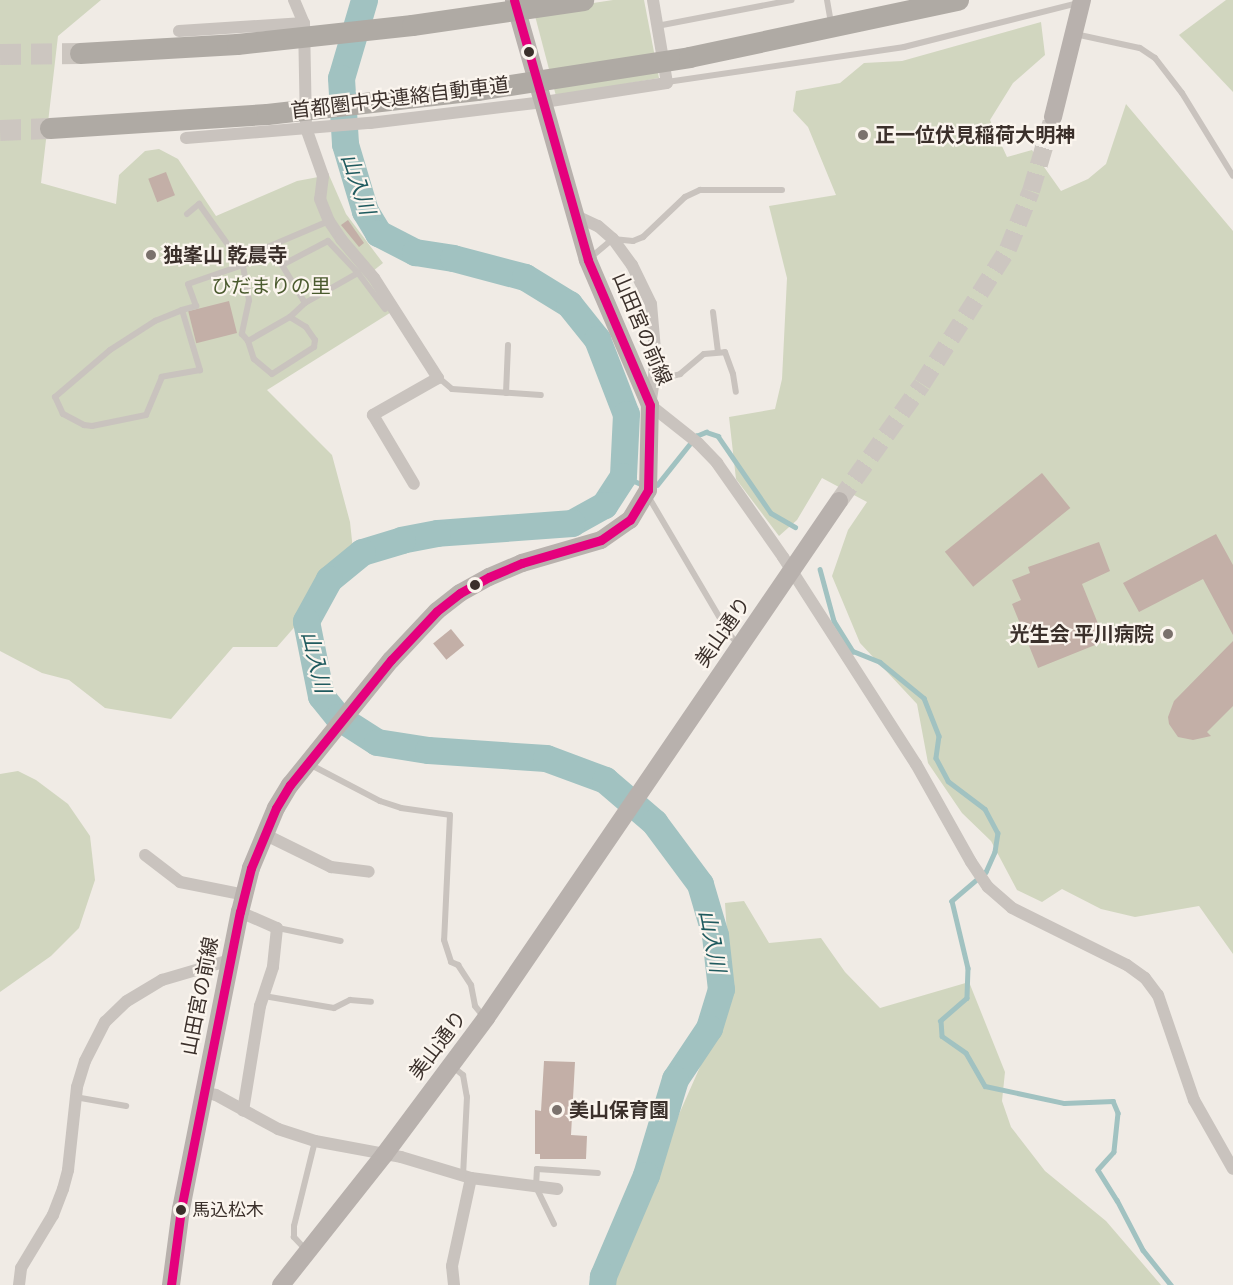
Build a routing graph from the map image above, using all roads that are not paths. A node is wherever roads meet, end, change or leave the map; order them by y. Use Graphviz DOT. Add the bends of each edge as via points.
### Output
graph roads {
  1 [pos="294,0"];
  2 [pos="514,0"];
  3 [pos="583,0"];
  4 [pos="653,0"];
  5 [pos="792,0"];
  6 [pos="826,0"];
  7 [pos="976,0"];
  8 [pos="1083,0"];
  9 [pos="1089,0"];
  10 [pos="948,3"];
  11 [pos="304,23"];
  12 [pos="657,26"];
  13 [pos="832,27"];
  14 [pos="1076,29"];
  15 [pos="179,31"];
  16 [pos="80,53"];
  17 [pos="667,82"];
  18 [pos="544,102"];
  19 [pos="1053,117"];
  20 [pos="50,128"];
  21 [pos="306,128"];
  22 [pos="186,138"];
  23 [pos="1233,176"];
  24 [pos="782,190"];
  25 [pos="187,214"];
  26 [pos="574,215"];
  27 [pos="329,221"];
  28 [pos="613,239"];
  29 [pos="257,260"];
  30 [pos="588,260"];
  31 [pos="282,265"];
  32 [pos="243,266"];
  33 [pos="358,273"];
  34 [pos="305,303"];
  35 [pos="385,309"];
  36 [pos="182,310"];
  37 [pos="713,312"];
  38 [pos="290,317"];
  39 [pos="248,341"];
  40 [pos="508,345"];
  41 [pos="718,352"];
  42 [pos="438,378"];
  43 [pos="654,380"];
  44 [pos="736,392"];
  45 [pos="506,393"];
  46 [pos="541,395"];
  47 [pos="650,405"];
  48 [pos="414,484"];
  49 [pos="647,488"];
  50 [pos="839,501"];
  51 [pos="792,571"];
  52 [pos="740,646"];
  53 [pos="308,763"];
  54 [pos="264,834"];
  55 [pos="146,855"];
  56 [pos="369,872"];
  57 [pos="242,903"];
  58 [pos="277,928"];
  59 [pos="341,941"];
  60 [pos="230,960"];
  61 [pos="263,996"];
  62 [pos="371,1002"];
  63 [pos="486,1018"];
  64 [pos="452,1065"];
  65 [pos="203,1092"];
  66 [pos="75,1096"];
  67 [pos="126,1106"];
  68 [pos="243,1111"];
  69 [pos="315,1141"];
  70 [pos="384,1155"];
  71 [pos="1233,1168"];
  72 [pos="598,1173"];
  73 [pos="467,1177"];
  74 [pos="536,1187"];
  75 [pos="557,1189"];
  76 [pos="554,1224"];
  77 [pos="308,1251"];
  78 [pos="20,1285"];
  79 [pos="171,1285"];
  80 [pos="281,1285"];
  81 [pos="454,1285"];
  1 -- 11 [label="street"];
  2 -- 18 [label="main road, 山田宮の前線"];
  3 -- 16 [label="highway" via="237,44"];
  4 -- 12 [label="street"];
  5 -- 12 [label="lane"];
  6 -- 13 [label="lane"];
  7 -- 10 [label="highway, 首都圏中央連絡自動車道"];
  8 -- 14 [label="main road"];
  9 -- 17 [label="lane" via="904,47"];
  10 -- 13 [label="highway, 首都圏中央連絡自動車道"];
  11 -- 15 [label="street"];
  11 -- 21 [label="street"];
  12 -- 17 [label="street"];
  13 -- 20 [label="highway, 首都圏中央連絡自動車道" via="689,57 419,98"];
  14 -- 19 [label="main road"];
  14 -- 23 [label="lane" via="1140,48 1155,58 1187,100"];
  17 -- 18 [label="street"];
  18 -- 21 [label="street"];
  18 -- 26 [label="main road, 山田宮の前線"];
  21 -- 22 [label="street"];
  21 -- 27 [label="street" via="323,176 320,199"];
  24 -- 28 [label="lane" via="700,190 685,197 643,237 633,241"];
  25 -- 32 [label="lane" via="199,204"];
  26 -- 28 [label="street" via="598,226"];
  26 -- 30 [label="main road, 山田宮の前線"];
  27 -- 29 [label="lane" via="263,249"];
  27 -- 42 [label="street" via="340,240 374,278"];
  28 -- 30 [label="lane"];
  28 -- 43 [label="street" via="632,265 651,304"];
  29 -- 31 [label="lane" via="272,255"];
  29 -- 32 [label="lane"];
  30 -- 47 [label="main road, 山田宮の前線"];
  31 -- 33 [label="lane" via="328,241"];
  31 -- 34 [label="lane"];
  32 -- 36 [label="lane" via="188,284 196,306"];
  32 -- 39 [label="lane" via="249,300 242,334"];
  33 -- 34 [label="lane"];
  33 -- 35 [label="lane"];
  34 -- 38 [label="lane"];
  36 -- 36 [label="lane" via="200,370 162,377 146,415 92,426 63,414 55,398 110,350 155,321"];
  37 -- 41 [label="lane"];
  38 -- 39 [label="lane"];
  38 -- 39 [label="lane" via="306,327 315,340 314,347 272,374 254,359"];
  40 -- 45 [label="lane"];
  41 -- 43 [label="lane" via="704,354 680,374"];
  41 -- 44 [label="lane" via="725,352"];
  42 -- 45 [label="lane" via="452,389"];
  42 -- 48 [label="street" via="373,415"];
  43 -- 47 [label="street"];
  45 -- 46 [label="lane"];
  47 -- 49 [label="main road, 山田宮の前線"];
  47 -- 51 [label="street" via="694,439 717,463"];
  49 -- 52 [label="lane" via="730,635"];
  49 -- 53 [label="main road, 山田宮の前線" via="630,520 601,540 489,577 437,611"];
  50 -- 51 [label="main road, 美山通り"];
  51 -- 52 [label="main road, 美山通り"];
  51 -- 71 [label="street" via="916,764 987,885 1012,908 1127,965 1145,978 1158,995 1194,1100"];
  52 -- 63 [label="main road, 美山通り"];
  53 -- 54 [label="main road, 山田宮の前線" via="290,785"];
  53 -- 63 [label="lane" via="380,801 450,815 444,940 451,962 458,965 471,986 475,1006"];
  54 -- 56 [label="street" via="331,867"];
  54 -- 57 [label="main road, 山田宮の前線"];
  55 -- 57 [label="street" via="180,882"];
  57 -- 58 [label="street"];
  57 -- 60 [label="main road, 山田宮の前線"];
  58 -- 59 [label="lane"];
  58 -- 61 [label="street" via="273,966"];
  60 -- 65 [label="main road, 山田宮の前線"];
  60 -- 66 [label="street" via="162,980 127,1001 99,1032"];
  61 -- 62 [label="lane" via="334,1008 351,1000"];
  61 -- 68 [label="street"];
  63 -- 64 [label="main road, 美山通り"];
  64 -- 70 [label="main road, 美山通り"];
  64 -- 73 [label="lane" via="463,1075 467,1097"];
  65 -- 68 [label="street"];
  65 -- 79 [label="main road, 山田宮の前線"];
  66 -- 67 [label="lane"];
  66 -- 78 [label="street" via="63,1189 53,1215 21,1268"];
  68 -- 69 [label="street" via="278,1130"];
  69 -- 70 [label="street"];
  69 -- 77 [label="lane" via="294,1226 294,1237"];
  70 -- 73 [label="street"];
  70 -- 77 [label="main road, 美山通り"];
  72 -- 74 [label="lane" via="537,1169"];
  73 -- 74 [label="street"];
  73 -- 81 [label="street" via="452,1266"];
  74 -- 75 [label="street"];
  74 -- 76 [label="lane"];
  77 -- 80 [label="main road, 美山通り"];
}
